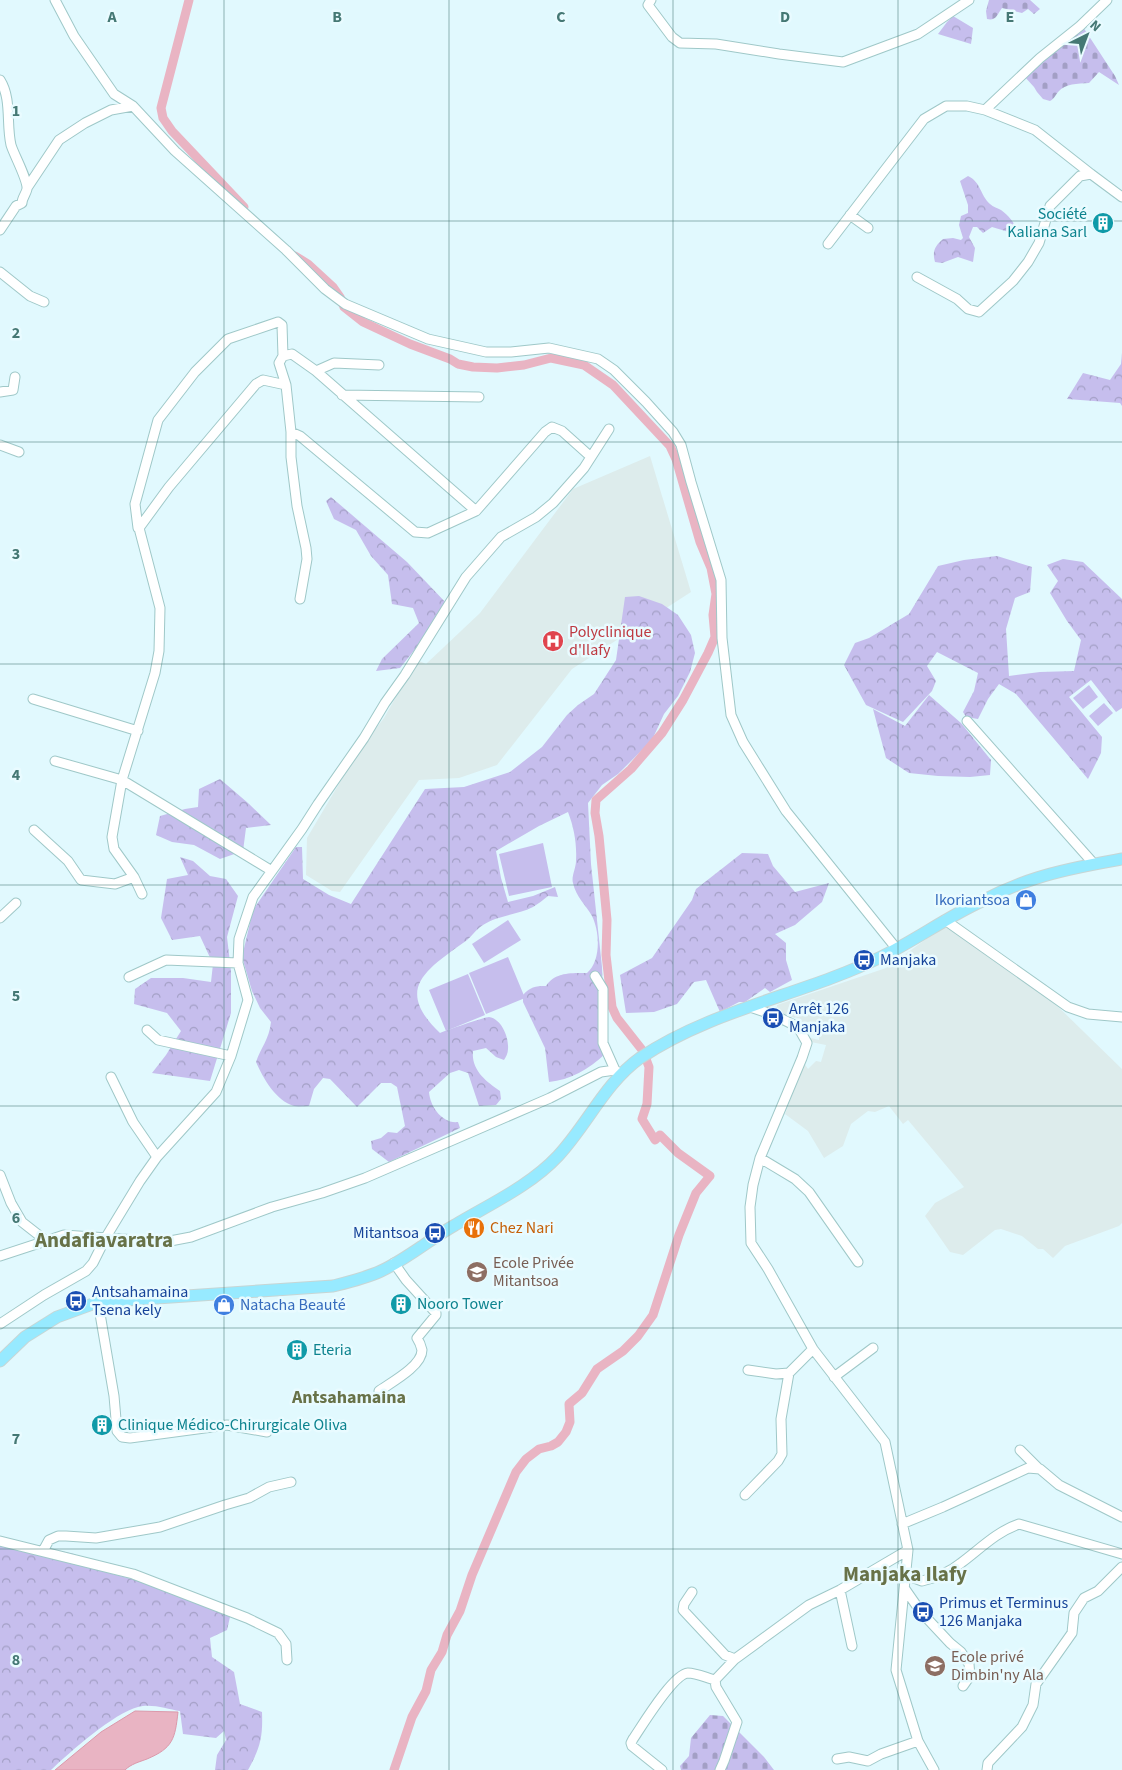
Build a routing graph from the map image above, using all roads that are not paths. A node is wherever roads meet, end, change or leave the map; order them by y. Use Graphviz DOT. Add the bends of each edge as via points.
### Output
graph roads {
  1 [pos="55,0"];
  2 [pos="651,0"];
  3 [pos="969,0"];
  4 [pos="1107,0"];
  5 [pos="0,80"];
  6 [pos="133,106"];
  7 [pos="985,110"];
  8 [pos="1091,174"];
  9 [pos="27,188"];
  10 [pos="1122,196"];
  11 [pos="850,215"];
  12 [pos="868,228"];
  13 [pos="0,230"];
  14 [pos="828,244"];
  15 [pos="0,272"];
  16 [pos="917,277"];
  17 [pos="44,302"];
  18 [pos="283,356"];
  19 [pos="379,365"];
  20 [pos="316,371"];
  21 [pos="15,377"];
  22 [pos="286,386"];
  23 [pos="0,392"];
  24 [pos="342,395"];
  25 [pos="479,397"];
  26 [pos="609,428"];
  27 [pos="291,432"];
  28 [pos="0,445"];
  29 [pos="19,452"];
  30 [pos="591,457"];
  31 [pos="476,511"];
  32 [pos="138,528"];
  33 [pos="300,599"];
  34 [pos="33,699"];
  35 [pos="967,721"];
  36 [pos="138,731"];
  37 [pos="55,761"];
  38 [pos="122,780"];
  39 [pos="34,830"];
  40 [pos="1122,859"];
  41 [pos="1094,864"];
  42 [pos="272,871"];
  43 [pos="134,878"];
  44 [pos="142,894"];
  45 [pos="16,903"];
  46 [pos="0,918"];
  47 [pos="945,920"];
  48 [pos="896,948"];
  49 [pos="238,963"];
  50 [pos="595,976"];
  51 [pos="129,977"];
  52 [pos="750,1007"];
  53 [pos="1122,1017"];
  54 [pos="147,1030"];
  55 [pos="231,1056"];
  56 [pos="618,1072"];
  57 [pos="111,1078"];
  58 [pos="157,1158"];
  59 [pos="760,1158"];
  60 [pos="0,1175"];
  61 [pos="106,1237"];
  62 [pos="45,1240"];
  63 [pos="0,1256"];
  64 [pos="858,1262"];
  65 [pos="394,1263"];
  66 [pos="98,1302"];
  67 [pos="0,1324"];
  68 [pos="873,1348"];
  69 [pos="813,1349"];
  70 [pos="0,1361"];
  71 [pos="748,1370"];
  72 [pos="789,1373"];
  73 [pos="834,1377"];
  74 [pos="379,1391"];
  75 [pos="267,1432"];
  76 [pos="1020,1450"];
  77 [pos="1040,1469"];
  78 [pos="291,1482"];
  79 [pos="745,1495"];
  80 [pos="1122,1517"];
  81 [pos="902,1524"];
  82 [pos="0,1540"];
  83 [pos="908,1550"];
  84 [pos="44,1551"];
  85 [pos="1122,1554"];
  86 [pos="1122,1567"];
  87 [pos="906,1575"];
  88 [pos="905,1589"];
  89 [pos="840,1590"];
  90 [pos="692,1592"];
  91 [pos="852,1646"];
  92 [pos="735,1659"];
  93 [pos="288,1660"];
  94 [pos="715,1680"];
  95 [pos="963,1686"];
  96 [pos="918,1740"];
  97 [pos="837,1759"];
  98 [pos="662,1770"];
  99 [pos="720,1770"];
  100 [pos="934,1770"];
  101 [pos="987,1770"];
  1 -- 6 [label="street" via="74,36 114,94"];
  2 -- 3 [label="street" via="648,5 680,43 716,44 843,62 918,34"];
  4 -- 7 [label="street"];
  5 -- 9 [label="street" via="7,102 12,146"];
  6 -- 9 [label="street" via="111,110 59,140"];
  6 -- 48 [label="street" via="175,151 345,304 428,340 486,352 549,348 598,359 646,402 681,445 721,580 722,638 731,716 743,742 791,817"];
  7 -- 8 [label="street" via="1035,130"];
  7 -- 11 [label="street" via="946,106 924,119"];
  8 -- 10 [label="street"];
  8 -- 16 [label="street" via="1080,176 1050,206 1028,262 1013,281 979,312 968,309"];
  9 -- 13 [label="street" via="22,203 16,206"];
  11 -- 12 [label="street"];
  11 -- 14 [label="street"];
  15 -- 17 [label="street" via="30,296"];
  18 -- 20 [label="street" via="292,354"];
  18 -- 22 [label="street" via="279,363"];
  18 -- 32 [label="street" via="282,325 278,322 228,339 195,372 158,420 135,504"];
  19 -- 20 [label="street" via="334,363"];
  20 -- 24 [label="street"];
  21 -- 23 [label="street" via="13,390"];
  22 -- 27 [label="street"];
  22 -- 32 [label="street" via="263,380 256,384"];
  24 -- 25 [label="street"];
  24 -- 31 [label="street"];
  26 -- 30 [label="street"];
  27 -- 31 [label="street" via="300,436 415,532 428,533"];
  27 -- 33 [label="street" via="307,559"];
  28 -- 29 [label="street"];
  30 -- 31 [label="street" via="562,431 552,428"];
  30 -- 42 [label="street" via="553,503 501,537 466,577 364,738"];
  32 -- 36 [label="street" via="160,608 159,651"];
  34 -- 36 [label="street"];
  35 -- 41 [label="street"];
  36 -- 38 [label="street"];
  37 -- 38 [label="street"];
  38 -- 42 [label="street"];
  38 -- 43 [label="street" via="112,837 114,849"];
  39 -- 43 [label="street" via="68,861 81,880 115,884"];
  40 -- 41 [label="main road"];
  41 -- 47 [label="main road" via="1036,878 982,900"];
  42 -- 49 [label="street" via="253,897 239,940"];
  43 -- 44 [label="street"];
  45 -- 46 [label="street"];
  47 -- 48 [label="main road"];
  47 -- 53 [label="street" via="1068,1007 1088,1014"];
  48 -- 52 [label="main road" via="820,982"];
  49 -- 51 [label="street" via="166,960"];
  49 -- 55 [label="street" via="248,1000"];
  50 -- 56 [label="street" via="603,989 603,1043"];
  52 -- 56 [label="main road" via="679,1036"];
  52 -- 59 [label="street" via="798,1027 807,1043"];
  54 -- 55 [label="street" via="158,1040"];
  55 -- 58 [label="street" via="216,1092"];
  56 -- 61 [label="street" via="601,1072 550,1098 365,1178 191,1237 165,1242"];
  56 -- 65 [label="main road" via="559,1155 542,1172"];
  57 -- 58 [label="street" via="133,1122"];
  58 -- 61 [label="street"];
  59 -- 64 [label="street" via="795,1179 809,1192"];
  59 -- 69 [label="street" via="750,1207 751,1243"];
  60 -- 62 [label="street" via="22,1222"];
  61 -- 62 [label="street" via="64,1235"];
  61 -- 67 [label="street" via="86,1271"];
  62 -- 63 [label="street"];
  65 -- 66 [label="main road" via="372,1275 333,1286"];
  65 -- 74 [label="street" via="436,1316 417,1338 422,1349 420,1359"];
  66 -- 70 [label="main road" via="57,1317 25,1337"];
  66 -- 75 [label="street" via="117,1431 122,1437 227,1426"];
  68 -- 73 [label="street"];
  69 -- 72 [label="street"];
  69 -- 73 [label="street"];
  71 -- 72 [label="street"];
  72 -- 79 [label="street" via="782,1419 782,1454"];
  73 -- 81 [label="street" via="885,1442"];
  76 -- 77 [label="street"];
  77 -- 80 [label="street" via="1059,1485"];
  77 -- 81 [label="street" via="1028,1468"];
  78 -- 84 [label="street" via="260,1490 249,1498 160,1527 96,1538 58,1536 49,1540"];
  81 -- 83 [label="street"];
  82 -- 84 [label="street"];
  83 -- 87 [label="street"];
  83 -- 89 [label="street"];
  84 -- 93 [label="street" via="133,1574 246,1618 278,1633 286,1644"];
  85 -- 87 [label="street" via="1019,1524 1007,1528 960,1565 940,1575 922,1581"];
  86 -- 101 [label="street" via="1098,1591 1084,1598 1074,1613 1072,1633 1036,1684 1033,1705 1022,1727 988,1763"];
  87 -- 88 [label="street"];
  88 -- 95 [label="street" via="921,1612 969,1664 970,1676"];
  88 -- 96 [label="street" via="896,1670"];
  89 -- 91 [label="street"];
  89 -- 92 [label="street" via="809,1605"];
  90 -- 92 [label="street" via="683,1610 725,1655"];
  92 -- 94 [label="street"];
  94 -- 98 [label="street" via="683,1674 666,1691 633,1739 632,1746"];
  94 -- 99 [label="street" via="737,1722"];
  96 -- 97 [label="street" via="868,1761 849,1757"];
  96 -- 100 [label="street"];
}
